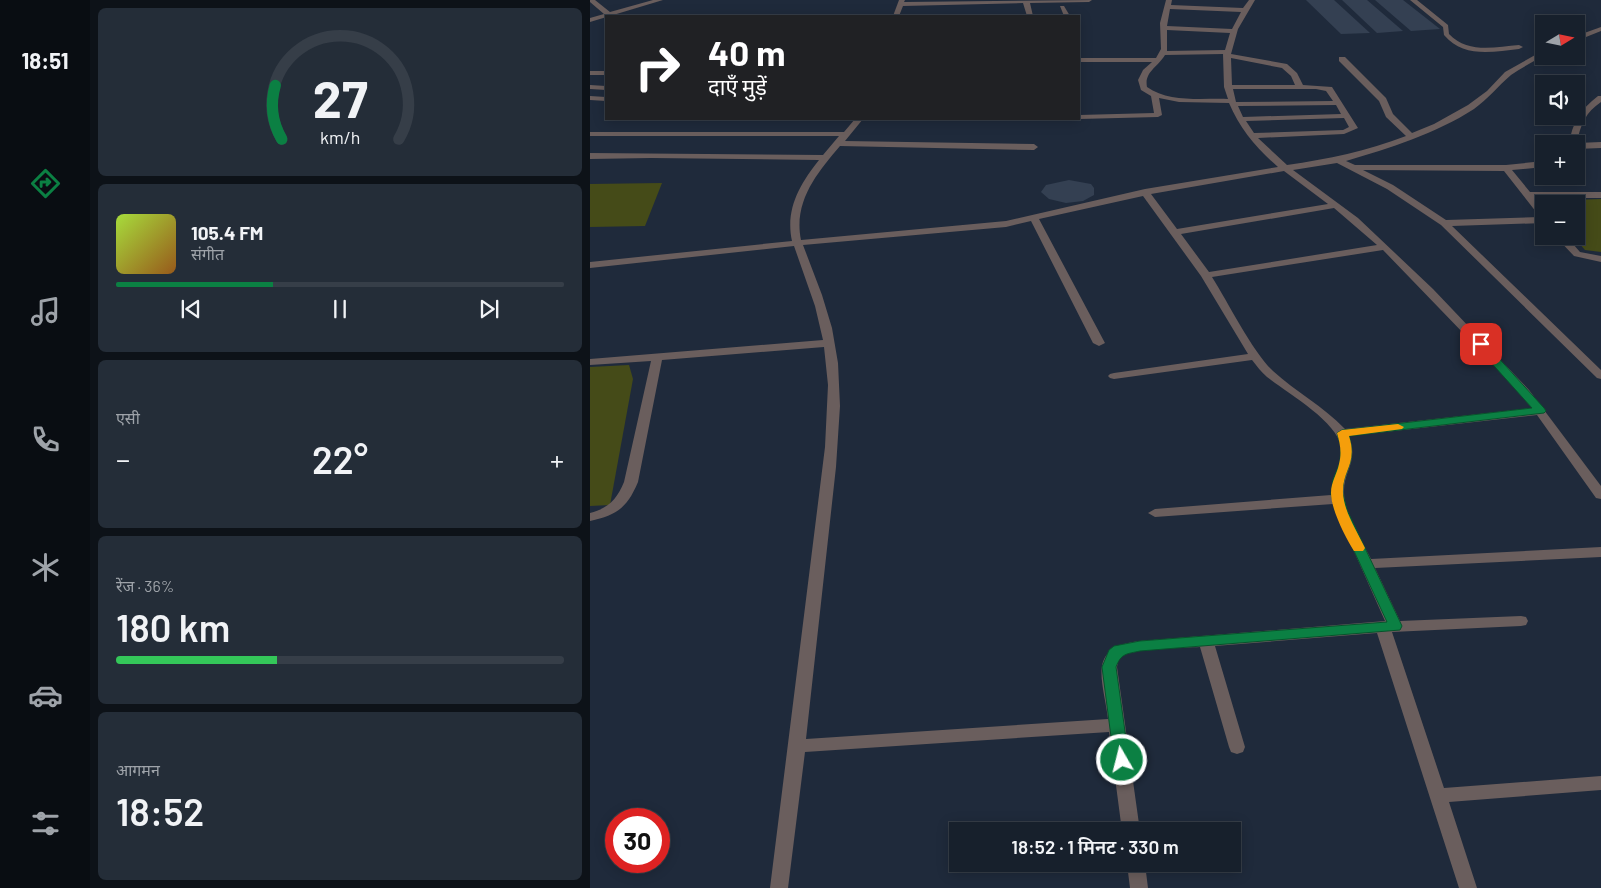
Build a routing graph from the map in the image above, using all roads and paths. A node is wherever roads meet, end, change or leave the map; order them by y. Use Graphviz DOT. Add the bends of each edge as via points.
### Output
graph roads {
  1 [pos="591,0"];
  2 [pos="660,0"];
  3 [pos="1089,0"];
  4 [pos="1252,0"];
  5 [pos="1413,0"];
  6 [pos="1006,1"];
  7 [pos="1026,1"];
  8 [pos="902,2"];
  9 [pos="1168,4"];
  10 [pos="1062,7"];
  11 [pos="590,8"];
  12 [pos="600,8"];
  13 [pos="1245,10"];
  14 [pos="611,15"];
  15 [pos="896,15"];
  16 [pos="1030,15"];
  17 [pos="1066,15"];
  18 [pos="605,17"];
  19 [pos="590,20"];
  20 [pos="1164,28"];
  21 [pos="1601,29"];
  22 [pos="1234,31"];
  23 [pos="1585,35"];
  24 [pos="1519,47"];
  25 [pos="1226,54"];
  26 [pos="1161,57"];
  27 [pos="1535,58"];
  28 [pos="1342,59"];
  29 [pos="1080,60"];
  30 [pos="590,73"];
  31 [pos="605,73"];
  32 [pos="590,87"];
  33 [pos="1300,87"];
  34 [pos="605,88"];
  35 [pos="1228,88"];
  36 [pos="1155,96"];
  37 [pos="590,98"];
  38 [pos="605,98"];
  39 [pos="1601,98"];
  40 [pos="1233,103"];
  41 [pos="1339,103"];
  42 [pos="1347,116"];
  43 [pos="1080,117"];
  44 [pos="1240,119"];
  45 [pos="858,120"];
  46 [pos="590,134"];
  47 [pos="1574,135"];
  48 [pos="1252,136"];
  49 [pos="1411,136"];
  50 [pos="842,139"];
  51 [pos="1601,145"];
  52 [pos="1585,146"];
  53 [pos="1034,148"];
  54 [pos="590,156"];
  55 [pos="827,158"];
  56 [pos="1338,160"];
  57 [pos="1535,165"];
  58 [pos="1353,167"];
  59 [pos="1506,168"];
  60 [pos="1285,169"];
  61 [pos="1145,192"];
  62 [pos="1527,195"];
  63 [pos="1601,195"];
  64 [pos="1337,205"];
  65 [pos="1535,205"];
  66 [pos="1034,218"];
  67 [pos="1535,220"];
  68 [pos="1444,223"];
  69 [pos="1174,232"];
  70 [pos="798,243"];
  71 [pos="1568,245"];
  72 [pos="1385,247"];
  73 [pos="1601,259"];
  74 [pos="590,265"];
  75 [pos="1206,275"];
  76 [pos="829,343"];
  77 [pos="1099,343"];
  78 [pos="1255,356"];
  79 [pos="657,357"];
  80 [pos="590,362"];
  81 [pos="1114,376"];
  82 [pos="1601,376"];
  83 [pos="1540,411"];
  84 [pos="1342,433"];
  85 [pos="1601,495"];
  86 [pos="1338,500"];
  87 [pos="1155,513"];
  88 [pos="590,517"];
  89 [pos="1601,552"];
  90 [pos="1366,564"];
  91 [pos="1521,621"];
  92 [pos="1389,627"];
  93 [pos="1206,642"];
  94 [pos="1117,725"];
  95 [pos="799,746"];
  96 [pos="1237,747"];
  97 [pos="1601,784"];
  98 [pos="1438,796"];
  99 [pos="1130,822"];
  100 [pos="1137,872"];
  101 [pos="779,888"];
  102 [pos="1139,888"];
  103 [pos="1468,888"];
  1 -- 12 [label="street"];
  2 -- 14 [label="street"];
  3 -- 7 [label="street"];
  4 -- 13 [label="street"];
  5 -- 24 [label="street" via="1446,26 1446,34 1457,45 1487,49"];
  6 -- 7 [label="street"];
  6 -- 8 [label="street"];
  7 -- 16 [label="street"];
  8 -- 15 [label="street"];
  9 -- 13 [label="street"];
  9 -- 20 [label="street"];
  10 -- 17 [label="street"];
  11 -- 12 [label="street"];
  12 -- 18 [label="street"];
  13 -- 22 [label="street"];
  18 -- 19 [label="street"];
  20 -- 22 [label="street"];
  20 -- 26 [label="street"];
  21 -- 23 [label="street"];
  22 -- 25 [label="street"];
  25 -- 26 [label="street"];
  25 -- 33 [label="street" via="1284,66"];
  25 -- 35 [label="street"];
  26 -- 29 [label="street"];
  26 -- 36 [label="street" via="1146,71 1141,83 1148,93"];
  27 -- 49 [label="street" via="1508,74 1471,107"];
  28 -- 49 [label="street" via="1383,100 1389,115"];
  30 -- 31 [label="street"];
  32 -- 34 [label="street"];
  33 -- 35 [label="street"];
  33 -- 41 [label="street" via="1329,89"];
  35 -- 40 [label="street"];
  36 -- 40 [label="street"];
  36 -- 43 [label="street" via="1158,115"];
  37 -- 38 [label="street"];
  39 -- 47 [label="street" via="1578,121"];
  40 -- 41 [label="street"];
  40 -- 44 [label="street"];
  41 -- 42 [label="street"];
  42 -- 44 [label="street"];
  42 -- 48 [label="street" via="1354,128 1344,132"];
  44 -- 48 [label="street"];
  45 -- 50 [label="street"];
  46 -- 50 [label="street"];
  48 -- 60 [label="street"];
  49 -- 56 [label="street"];
  50 -- 53 [label="street"];
  50 -- 55 [label="street"];
  51 -- 52 [label="street"];
  54 -- 55 [label="street"];
  55 -- 70 [label="street" via="798,201 794,222"];
  56 -- 58 [label="street"];
  56 -- 60 [label="street"];
  57 -- 59 [label="street"];
  58 -- 59 [label="street"];
  58 -- 68 [label="street"];
  59 -- 62 [label="street"];
  60 -- 61 [label="street"];
  60 -- 64 [label="street"];
  61 -- 66 [label="street"];
  61 -- 69 [label="street"];
  62 -- 63 [label="street"];
  62 -- 65 [label="street"];
  64 -- 69 [label="street"];
  64 -- 72 [label="street"];
  66 -- 70 [label="street" via="982,227"];
  66 -- 77 [label="street"];
  67 -- 68 [label="street"];
  68 -- 82 [label="street"];
  69 -- 75 [label="street"];
  70 -- 74 [label="street"];
  70 -- 76 [label="street" via="818,298"];
  71 -- 73 [label="street" via="1577,254"];
  72 -- 75 [label="street"];
  72 -- 83 [label="street"];
  75 -- 78 [label="street"];
  76 -- 79 [label="street"];
  76 -- 95 [label="street" via="834,384 833,435"];
  78 -- 81 [label="street"];
  78 -- 84 [label="street" via="1269,372 1326,416"];
  79 -- 80 [label="street"];
  79 -- 88 [label="street" via="626,496 611,510"];
  83 -- 84 [label="street"];
  83 -- 85 [label="street"];
  84 -- 86 [label="street" via="1346,462 1339,480"];
  86 -- 87 [label="street"];
  86 -- 90 [label="street"];
  89 -- 90 [label="street"];
  90 -- 92 [label="street"];
  91 -- 92 [label="street"];
  92 -- 93 [label="street"];
  92 -- 98 [label="street"];
  93 -- 94 [label="street" via="1128,648 1114,654 1109,667"];
  93 -- 96 [label="street"];
  94 -- 95 [label="street"];
  94 -- 99 [label="street"];
  95 -- 101 [label="street"];
  97 -- 98 [label="street"];
  98 -- 103 [label="street"];
  100 -- 102 [label="street"];
}
